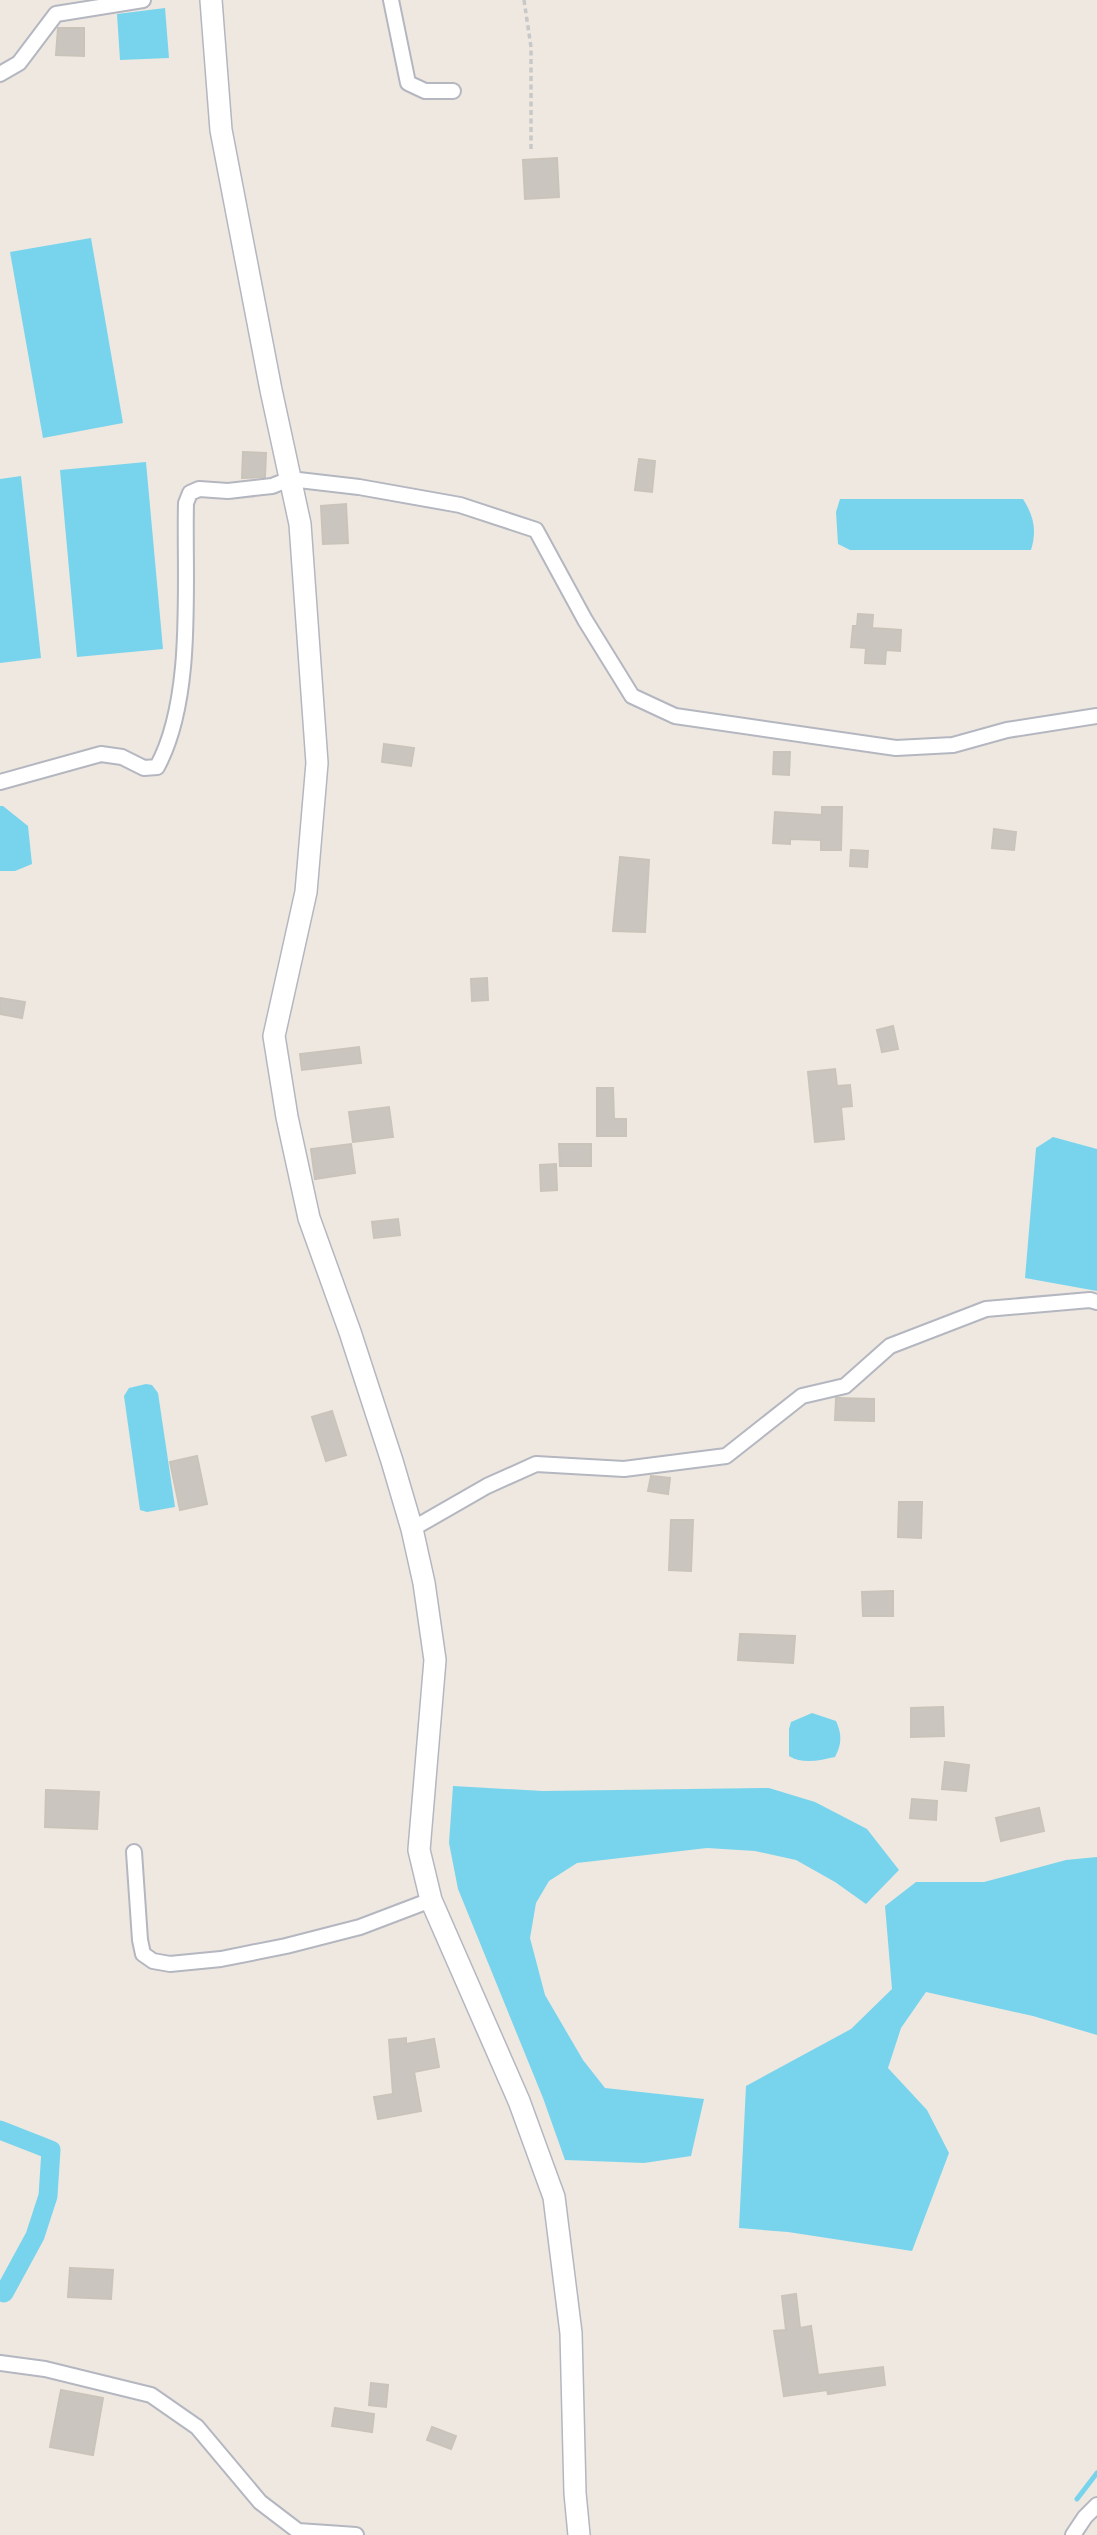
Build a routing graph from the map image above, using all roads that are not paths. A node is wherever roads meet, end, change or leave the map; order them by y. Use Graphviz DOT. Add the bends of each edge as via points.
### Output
graph roads {
  1 [pos="143,0"];
  2 [pos="211,0"];
  3 [pos="391,0"];
  4 [pos="0,74"];
  5 [pos="453,91"];
  6 [pos="290,479"];
  7 [pos="1097,716"];
  8 [pos="0,782"];
  9 [pos="1097,1302"];
  10 [pos="412,1529"];
  11 [pos="134,1852"];
  12 [pos="431,1900"];
  13 [pos="0,2363"];
  14 [pos="1097,2505"];
  15 [pos="356,2535"];
  16 [pos="579,2535"];
  17 [pos="1073,2535"];
  1 -- 4 [label="street" via="57,14 19,62"];
  2 -- 6 [label="street" via="221,130"];
  3 -- 5 [label="street" via="408,83 425,92"];
  6 -- 7 [label="street" via="460,505 536,530 584,620 632,696 675,716 896,748 953,745 1007,730"];
  6 -- 8 [label="street" via="272,486 190,493 179,687 173,725 157,767 144,768 122,757 101,754"];
  6 -- 10 [label="street" via="300,524 317,763 306,891 274,1036 309,1218 351,1332"];
  9 -- 10 [label="street" via="986,1309 890,1346 845,1386 802,1396 726,1456 624,1469 536,1464"];
  10 -- 12 [label="street" via="435,1660 419,1850"];
  11 -- 12 [label="street" via="144,1954 170,1964 298,1943 359,1927"];
  12 -- 16 [label="street" via="519,2101 554,2197 571,2333"];
  13 -- 15 [label="street" via="151,2395 197,2427 260,2502 298,2531"];
  14 -- 17 [label="street"];
}
